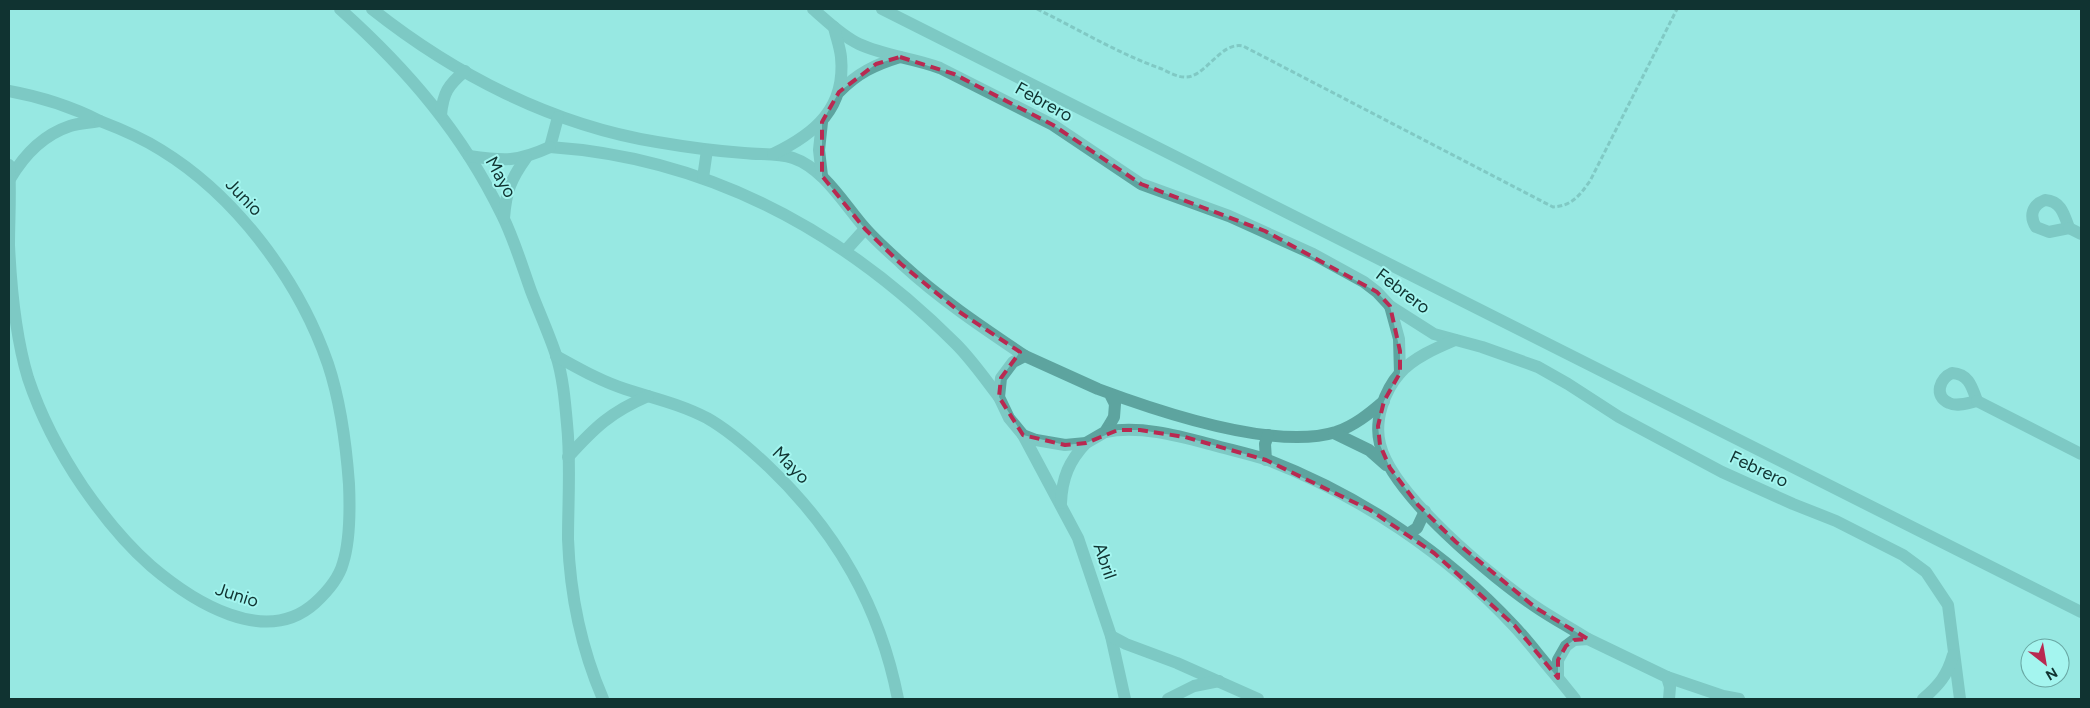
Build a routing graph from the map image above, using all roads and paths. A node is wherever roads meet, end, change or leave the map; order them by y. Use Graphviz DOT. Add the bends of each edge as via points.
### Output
graph roads {
  1 [pos="340,9"];
  2 [pos="372,9"];
  3 [pos="813,9"];
  4 [pos="882,9"];
  5 [pos="1037,9"];
  6 [pos="1677,9"];
  7 [pos="834,27"];
  8 [pos="900,57"];
  9 [pos="465,71"];
  10 [pos="9,91"];
  11 [pos="839,92"];
  12 [pos="442,115"];
  13 [pos="558,117"];
  14 [pos="100,121"];
  15 [pos="822,122"];
  16 [pos="550,147"];
  17 [pos="707,150"];
  18 [pos="773,154"];
  19 [pos="469,156"];
  20 [pos="526,158"];
  21 [pos="9,165"];
  22 [pos="822,176"];
  23 [pos="10,178"];
  24 [pos="703,178"];
  25 [pos="504,218"];
  26 [pos="2069,228"];
  27 [pos="866,229"];
  28 [pos="2081,234"];
  29 [pos="846,250"];
  30 [pos="1390,306"];
  31 [pos="1455,340"];
  32 [pos="556,356"];
  33 [pos="1024,356"];
  34 [pos="1400,373"];
  35 [pos="1110,394"];
  36 [pos="648,396"];
  37 [pos="999,397"];
  38 [pos="1384,401"];
  39 [pos="1977,401"];
  40 [pos="1105,432"];
  41 [pos="1334,433"];
  42 [pos="1023,435"];
  43 [pos="1268,435"];
  44 [pos="1086,443"];
  45 [pos="2081,454"];
  46 [pos="568,457"];
  47 [pos="1266,460"];
  48 [pos="1390,468"];
  49 [pos="1061,503"];
  50 [pos="1425,512"];
  51 [pos="1408,534"];
  52 [pos="2081,612"];
  53 [pos="1111,636"];
  54 [pos="1588,639"];
  55 [pos="1955,650"];
  56 [pos="1667,677"];
  57 [pos="1558,678"];
  58 [pos="1219,681"];
  59 [pos="603,699"];
  60 [pos="898,699"];
  61 [pos="1125,699"];
  62 [pos="1168,699"];
  63 [pos="1258,699"];
  64 [pos="1575,699"];
  65 [pos="1668,699"];
  66 [pos="1739,699"];
  67 [pos="1923,699"];
  68 [pos="1960,699"];
  1 -- 12 [label="street, Mayo" via="403,70"];
  2 -- 9 [label="street"];
  3 -- 7 [label="street, Febrero"];
  4 -- 52 [label="street"];
  5 -- 6 [label="path" via="1184,78 1195,74 1237,44 1243,46 1553,207 1578,198 1590,181"];
  7 -- 8 [label="street, Febrero" via="857,43"];
  7 -- 11 [label="street" via="841,55"];
  8 -- 11 [label="street" via="876,64"];
  8 -- 30 [label="street, Febrero" via="947,71 1031,114 1072,137 1141,184 1229,216 1313,254 1364,282"];
  9 -- 12 [label="street" via="452,82 443,99"];
  9 -- 13 [label="street"];
  10 -- 14 [label="street, Junio" via="46,98"];
  11 -- 15 [label="street"];
  12 -- 19 [label="street, Mayo"];
  13 -- 16 [label="street"];
  13 -- 17 [label="street" via="646,140"];
  14 -- 23 [label="street" via="70,126 54,134 28,152"];
  14 -- 23 [label="street, Junio" via="161,149 230,206 274,259 314,330 338,400 350,502 343,563 337,578 314,604 297,614 263,622 220,611 198,600 150,565 85,490 54,439 28,377 17,333 12,288"];
  15 -- 18 [label="street"];
  15 -- 22 [label="street" via="819,150"];
  16 -- 20 [label="street"];
  16 -- 24 [label="street" via="593,150"];
  17 -- 18 [label="street"];
  17 -- 24 [label="street"];
  18 -- 22 [label="street" via="794,158"];
  19 -- 20 [label="street" via="497,160"];
  19 -- 25 [label="street, Mayo"];
  20 -- 25 [label="street" via="506,195"];
  21 -- 23 [label="street, Junio"];
  22 -- 27 [label="street"];
  24 -- 29 [label="street" via="764,203"];
  25 -- 32 [label="street, Mayo"];
  26 -- 28 [label="street"];
  27 -- 29 [label="street"];
  27 -- 33 [label="street" via="901,264 954,308"];
  29 -- 37 [label="street" via="957,345"];
  30 -- 31 [label="street, Febrero" via="1434,334"];
  30 -- 34 [label="street" via="1399,339"];
  31 -- 34 [label="street" via="1436,348"];
  31 -- 55 [label="street, Febrero" via="1538,368 1722,472 1844,525 1903,555 1926,572 1948,605"];
  32 -- 36 [label="street, Mayo" via="601,380"];
  32 -- 46 [label="street, Mayo" via="568,426"];
  33 -- 35 [label="street"];
  33 -- 37 [label="street" via="1013,362 1002,378"];
  34 -- 38 [label="street"];
  35 -- 40 [label="street" via="1115,404 1114,417"];
  35 -- 43 [label="street" via="1164,412"];
  36 -- 46 [label="street" via="592,430"];
  36 -- 60 [label="street, Mayo" via="685,407 727,430 774,472 814,516 841,554 871,609 888,656"];
  37 -- 42 [label="street" via="1009,418"];
  38 -- 41 [label="street" via="1364,418"];
  38 -- 48 [label="street" via="1378,426 1380,445"];
  39 -- 45 [label="street"];
  40 -- 44 [label="street"];
  40 -- 47 [label="street" via="1140,430 1185,437"];
  41 -- 43 [label="street"];
  41 -- 48 [label="street" via="1369,450"];
  42 -- 44 [label="street" via="1065,445"];
  42 -- 49 [label="street, Abril"];
  43 -- 47 [label="street"];
  44 -- 49 [label="street" via="1074,456 1065,475"];
  46 -- 59 [label="street, Mayo" via="568,541 572,588 588,664"];
  47 -- 51 [label="street" via="1319,482"];
  48 -- 50 [label="street"];
  49 -- 53 [label="street, Abril" via="1087,560"];
  50 -- 51 [label="street" via="1416,528"];
  50 -- 54 [label="street" via="1503,583 1536,608"];
  51 -- 57 [label="street" via="1490,602 1515,626"];
  53 -- 58 [label="street"];
  53 -- 61 [label="street, Abril"];
  54 -- 56 [label="street"];
  54 -- 57 [label="street" via="1574,640 1566,646 1558,660"];
  55 -- 67 [label="street" via="1948,672"];
  55 -- 68 [label="street, Febrero"];
  56 -- 65 [label="street" via="1670,687"];
  56 -- 66 [label="street"];
  57 -- 64 [label="street"];
  58 -- 62 [label="street" via="1194,686"];
  58 -- 63 [label="street"];
}
